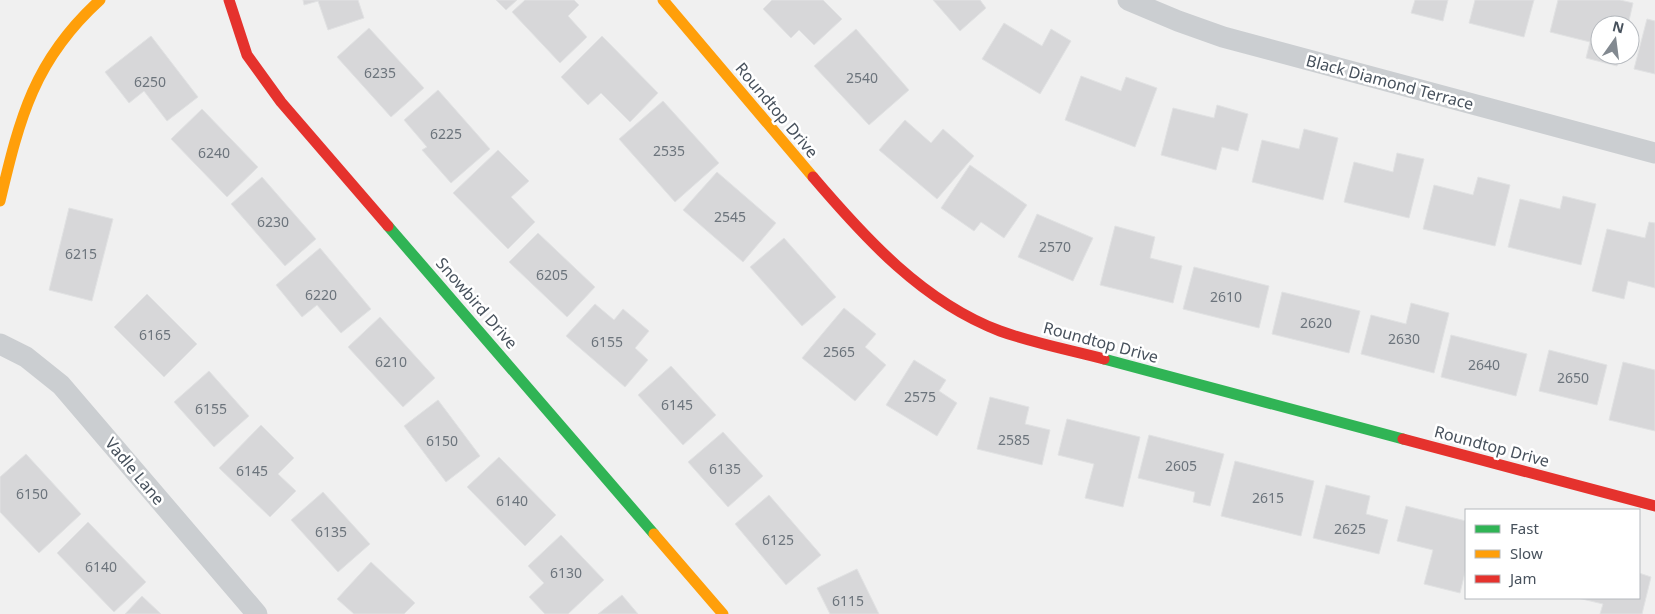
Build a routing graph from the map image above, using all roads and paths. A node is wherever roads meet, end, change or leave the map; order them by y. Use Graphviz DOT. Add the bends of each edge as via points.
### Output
graph roads {
  1 [pos="100,0"];
  2 [pos="229,0"];
  3 [pos="663,0"];
  4 [pos="1128,0"];
  5 [pos="1655,153"];
  6 [pos="0,200"];
  7 [pos="0,344"];
  8 [pos="1655,506"];
  9 [pos="256,614"];
  10 [pos="724,614"];
  1 -- 6 [label="street" via="66,33 43,67 16,134"];
  2 -- 10 [label="street, Snowbird Drive" via="246,55 281,102"];
  3 -- 8 [label="street, Roundtop Drive" via="876,248 955,308 1000,332"];
  4 -- 5 [label="street, Black Diamond Terrace" via="1223,37"];
  7 -- 9 [label="street, Vadle Lane" via="26,357 61,385"];
}
